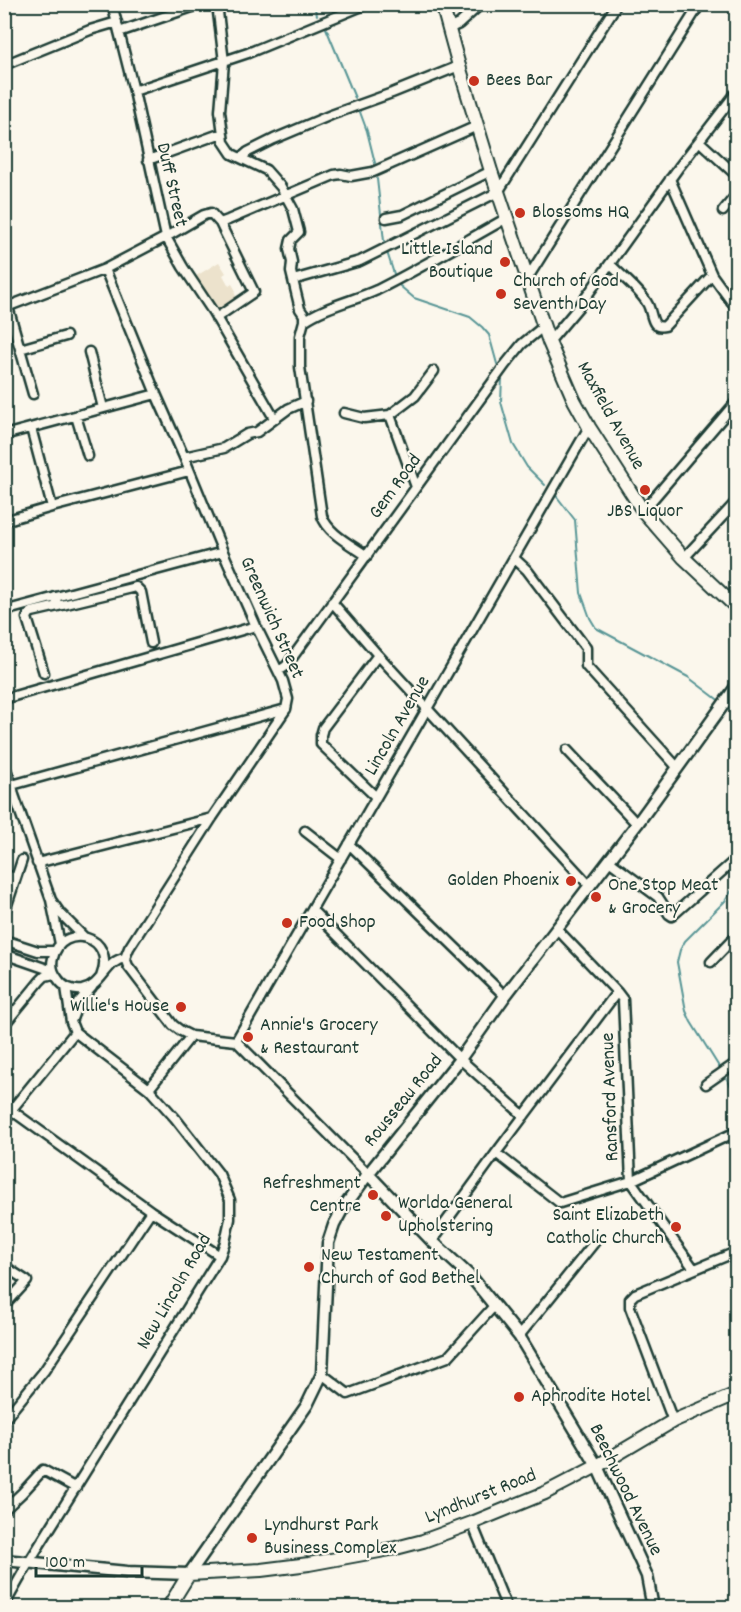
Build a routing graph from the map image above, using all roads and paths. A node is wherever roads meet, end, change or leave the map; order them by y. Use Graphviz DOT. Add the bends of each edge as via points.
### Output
graph roads {
  1 [pos="112,4"];
  2 [pos="201,4"];
  3 [pos="217,4"];
  4 [pos="367,4"];
  5 [pos="442,4"];
  6 [pos="481,4"];
  7 [pos="616,4"];
  8 [pos="700,4"];
  9 [pos="117,22"];
  10 [pos="448,28"];
  11 [pos="119,32"];
  12 [pos="224,62"];
  13 [pos="4,65"];
  14 [pos="459,66"];
  15 [pos="134,91"];
  16 [pos="736,93"];
  17 [pos="477,126"];
  18 [pos="222,133"];
  19 [pos="699,141"];
  20 [pos="241,158"];
  21 [pos="148,160"];
  22 [pos="490,171"];
  23 [pos="736,175"];
  24 [pos="670,179"];
  25 [pos="498,192"];
  26 [pos="286,195"];
  27 [pos="736,195"];
  28 [pos="723,211"];
  29 [pos="386,218"];
  30 [pos="507,218"];
  31 [pos="220,223"];
  32 [pos="166,237"];
  33 [pos="610,264"];
  34 [pos="105,269"];
  35 [pos="712,275"];
  36 [pos="527,279"];
  37 [pos="293,280"];
  38 [pos="6,308"];
  39 [pos="736,308"];
  40 [pos="216,318"];
  41 [pos="304,321"];
  42 [pos="544,326"];
  43 [pos="66,336"];
  44 [pos="549,342"];
  45 [pos="20,348"];
  46 [pos="89,352"];
  47 [pos="434,371"];
  48 [pos="33,394"];
  49 [pos="156,394"];
  50 [pos="306,401"];
  51 [pos="736,402"];
  52 [pos="103,408"];
  53 [pos="344,413"];
  54 [pos="390,415"];
  55 [pos="76,416"];
  56 [pos="274,418"];
  57 [pos="589,427"];
  58 [pos="31,428"];
  59 [pos="4,435"];
  60 [pos="88,456"];
  61 [pos="184,457"];
  62 [pos="189,471"];
  63 [pos="416,487"];
  64 [pos="736,502"];
  65 [pos="52,507"];
  66 [pos="643,511"];
  67 [pos="4,521"];
  68 [pos="224,552"];
  69 [pos="367,555"];
  70 [pos="514,558"];
  71 [pos="684,558"];
  72 [pos="56,602"];
  73 [pos="332,602"];
  74 [pos="736,607"];
  75 [pos="4,611"];
  76 [pos="256,626"];
  77 [pos="151,644"];
  78 [pos="378,655"];
  79 [pos="278,670"];
  80 [pos="44,673"];
  81 [pos="736,687"];
  82 [pos="4,699"];
  83 [pos="427,708"];
  84 [pos="285,709"];
  85 [pos="567,750"];
  86 [pos="4,764"];
  87 [pos="678,768"];
  88 [pos="12,785"];
  89 [pos="9,796"];
  90 [pos="376,797"];
  91 [pos="212,818"];
  92 [pos="637,824"];
  93 [pos="306,831"];
  94 [pos="349,844"];
  95 [pos="341,859"];
  96 [pos="736,859"];
  97 [pos="22,860"];
  98 [pos="609,861"];
  99 [pos="37,864"];
  100 [pos="4,875"];
  101 [pos="16,878"];
  102 [pos="590,886"];
  103 [pos="51,900"];
  104 [pos="312,910"];
  105 [pos="4,914"];
  106 [pos="557,929"];
  107 [pos="736,936"];
  108 [pos="84,937"];
  109 [pos="4,940"];
  110 [pos="94,941"];
  111 [pos="57,947"];
  112 [pos="4,954"];
  113 [pos="123,958"];
  114 [pos="711,962"];
  115 [pos="53,972"];
  116 [pos="98,981"];
  117 [pos="66,987"];
  118 [pos="617,992"];
  119 [pos="505,996"];
  120 [pos="71,1022"];
  121 [pos="4,1025"];
  122 [pos="75,1032"];
  123 [pos="191,1036"];
  124 [pos="236,1041"];
  125 [pos="460,1059"];
  126 [pos="736,1063"];
  127 [pos="706,1084"];
  128 [pos="149,1089"];
  129 [pos="11,1110"];
  130 [pos="524,1116"];
  131 [pos="4,1119"];
  132 [pos="736,1132"];
  133 [pos="496,1153"];
  134 [pos="368,1174"];
  135 [pos="631,1181"];
  136 [pos="151,1211"];
  137 [pos="432,1241"];
  138 [pos="594,1243"];
  139 [pos="736,1252"];
  140 [pos="220,1256"];
  141 [pos="4,1266"];
  142 [pos="694,1269"];
  143 [pos="4,1306"];
  144 [pos="494,1306"];
  145 [pos="519,1336"];
  146 [pos="322,1374"];
  147 [pos="736,1394"];
  148 [pos="4,1420"];
  149 [pos="673,1421"];
  150 [pos="597,1466"];
  151 [pos="76,1488"];
  152 [pos="4,1510"];
  153 [pos="472,1523"];
  154 [pos="4,1560"];
  155 [pos="29,1562"];
  156 [pos="189,1574"];
  157 [pos="4,1606"];
  158 [pos="168,1608"];
  159 [pos="507,1608"];
  160 [pos="653,1608"];
  1 -- 9 [label="street, Duff Street"];
  2 -- 11 [label="street"];
  3 -- 12 [label="street"];
  4 -- 12 [label="street"];
  5 -- 10 [label="main road, Maxfield Avenue"];
  6 -- 10 [label="street" via="459,24"];
  7 -- 25 [label="street"];
  8 -- 36 [label="street"];
  9 -- 11 [label="street, Duff Street"];
  9 -- 13 [label="street"];
  10 -- 14 [label="main road, Maxfield Avenue"];
  11 -- 15 [label="street, Duff Street"];
  12 -- 15 [label="street"];
  12 -- 18 [label="street"];
  14 -- 17 [label="main road, Maxfield Avenue"];
  14 -- 20 [label="street" via="274,139"];
  15 -- 21 [label="street, Duff Street"];
  16 -- 19 [label="street"];
  17 -- 22 [label="main road, Maxfield Avenue"];
  17 -- 26 [label="street" via="373,172 334,175"];
  18 -- 20 [label="street" via="229,152"];
  18 -- 21 [label="street"];
  19 -- 23 [label="street"];
  19 -- 24 [label="street"];
  20 -- 26 [label="street" via="266,170"];
  21 -- 32 [label="street, Duff Street"];
  22 -- 25 [label="main road, Maxfield Avenue"];
  22 -- 29 [label="street" via="402,215"];
  24 -- 33 [label="street"];
  24 -- 35 [label="street"];
  25 -- 30 [label="main road, Maxfield Avenue"];
  25 -- 37 [label="street" via="360,261"];
  26 -- 31 [label="street"];
  26 -- 37 [label="street" via="299,232 289,249"];
  27 -- 28 [label="street"];
  30 -- 36 [label="main road, Maxfield Avenue"];
  30 -- 41 [label="street" via="400,279"];
  31 -- 32 [label="street" via="211,213"];
  31 -- 40 [label="street" via="255,291"];
  32 -- 34 [label="street"];
  32 -- 40 [label="street, Duff Street"];
  33 -- 35 [label="street" via="646,301 654,323 660,327"];
  33 -- 44 [label="street"];
  34 -- 38 [label="street"];
  34 -- 49 [label="street, Greenwich Street"];
  35 -- 39 [label="street"];
  36 -- 42 [label="main road, Maxfield Avenue"];
  37 -- 41 [label="street"];
  38 -- 45 [label="street"];
  40 -- 56 [label="street, Duff Street"];
  41 -- 50 [label="street" via="299,352"];
  42 -- 44 [label="main road, Maxfield Avenue"];
  42 -- 63 [label="street, Gem Road" via="504,365"];
  43 -- 45 [label="street"];
  44 -- 57 [label="main road, Maxfield Avenue"];
  45 -- 48 [label="street"];
  46 -- 52 [label="street"];
  47 -- 54 [label="street" via="415,396"];
  49 -- 52 [label="street"];
  49 -- 61 [label="street, Greenwich Street"];
  50 -- 56 [label="street"];
  50 -- 69 [label="street" via="324,521"];
  51 -- 66 [label="street"];
  52 -- 55 [label="street"];
  53 -- 54 [label="street" via="364,418"];
  54 -- 63 [label="street"];
  55 -- 58 [label="street"];
  55 -- 60 [label="street"];
  56 -- 61 [label="street" via="257,432 224,448"];
  57 -- 66 [label="main road, Maxfield Avenue"];
  57 -- 70 [label="street, Lincoln Avenue"];
  58 -- 59 [label="street"];
  58 -- 65 [label="street"];
  61 -- 62 [label="street, Greenwich Street"];
  62 -- 65 [label="street"];
  62 -- 68 [label="street, Greenwich Street"];
  63 -- 69 [label="street, Gem Road"];
  64 -- 71 [label="street"];
  65 -- 67 [label="street"];
  66 -- 71 [label="main road, Maxfield Avenue"];
  68 -- 72 [label="street"];
  68 -- 76 [label="street, Greenwich Street"];
  69 -- 73 [label="street, Gem Road"];
  70 -- 83 [label="street, Lincoln Avenue"];
  70 -- 87 [label="street" via="586,648 586,666"];
  71 -- 74 [label="main road, Maxfield Avenue"];
  72 -- 75 [label="street"];
  72 -- 77 [label="street" via="136,587 141,592"];
  72 -- 80 [label="street" via="27,618"];
  73 -- 78 [label="street"];
  73 -- 79 [label="street, Gem Road" via="286,667"];
  76 -- 79 [label="street, Greenwich Street"];
  76 -- 82 [label="street"];
  78 -- 83 [label="street"];
  78 -- 90 [label="street" via="321,735 321,744"];
  79 -- 84 [label="street, Greenwich Street" via="288,699"];
  81 -- 87 [label="street, Rousseau Road"];
  83 -- 90 [label="street, Lincoln Avenue"];
  83 -- 102 [label="street"];
  84 -- 88 [label="street"];
  84 -- 91 [label="street, Greenwich Street"];
  85 -- 92 [label="street"];
  86 -- 88 [label="street"];
  87 -- 92 [label="street, Rousseau Road"];
  88 -- 89 [label="street"];
  89 -- 99 [label="street"];
  90 -- 94 [label="street, Lincoln Avenue"];
  91 -- 99 [label="street"];
  91 -- 113 [label="street, Greenwich Street"];
  92 -- 98 [label="street, Rousseau Road"];
  93 -- 95 [label="street"];
  94 -- 95 [label="street, Lincoln Avenue"];
  94 -- 119 [label="street"];
  95 -- 104 [label="street, Lincoln Avenue"];
  96 -- 98 [label="street" via="672,916 658,897"];
  97 -- 101 [label="street"];
  98 -- 102 [label="street, Rousseau Road"];
  99 -- 103 [label="street"];
  100 -- 101 [label="street"];
  101 -- 105 [label="street"];
  102 -- 106 [label="street, Rousseau Road"];
  103 -- 108 [label="street"];
  103 -- 111 [label="street"];
  104 -- 124 [label="street, Lincoln Avenue"];
  104 -- 125 [label="street"];
  106 -- 118 [label="street, Ransford Avenue"];
  106 -- 119 [label="street, Rousseau Road"];
  107 -- 114 [label="street"];
  108 -- 110 [label="street"];
  108 -- 111 [label="street" via="71,937"];
  109 -- 111 [label="street" via="38,951"];
  110 -- 113 [label="street"];
  110 -- 116 [label="street" via="105,958"];
  111 -- 115 [label="street"];
  112 -- 115 [label="street"];
  113 -- 116 [label="street, Greenwich Street"];
  113 -- 123 [label="street" via="173,1025"];
  115 -- 117 [label="street"];
  115 -- 121 [label="street" via="40,981"];
  116 -- 117 [label="street" via="81,990"];
  116 -- 120 [label="street, Greenwich Street" via="78,1004"];
  117 -- 120 [label="street"];
  118 -- 130 [label="street"];
  118 -- 135 [label="street, Ransford Avenue" via="623,1000"];
  119 -- 125 [label="street, Rousseau Road"];
  120 -- 122 [label="street"];
  122 -- 128 [label="street, New Lincoln Road"];
  122 -- 129 [label="street"];
  123 -- 124 [label="street"];
  123 -- 128 [label="street"];
  124 -- 134 [label="street"];
  125 -- 130 [label="street"];
  125 -- 134 [label="street, Rousseau Road"];
  126 -- 127 [label="street"];
  128 -- 140 [label="street, New Lincoln Road" via="219,1174 230,1200 230,1220"];
  129 -- 131 [label="street"];
  129 -- 136 [label="street"];
  130 -- 133 [label="street"];
  132 -- 135 [label="street"];
  133 -- 135 [label="street" via="560,1203"];
  133 -- 137 [label="street"];
  134 -- 137 [label="street, Beechwood Avenue"];
  134 -- 146 [label="street, Rousseau Road" via="342,1210 328,1244"];
  135 -- 142 [label="street, Ransford Avenue"];
  136 -- 140 [label="street"];
  136 -- 148 [label="street" via="44,1371"];
  137 -- 144 [label="street, Beechwood Avenue"];
  138 -- 145 [label="street"];
  139 -- 142 [label="street"];
  140 -- 151 [label="street, New Lincoln Road"];
  141 -- 143 [label="street" via="27,1281"];
  142 -- 149 [label="street" via="635,1294 629,1303"];
  144 -- 145 [label="street, Beechwood Avenue"];
  144 -- 146 [label="street" via="448,1357 348,1394"];
  145 -- 150 [label="street, Beechwood Avenue"];
  146 -- 156 [label="street, Rousseau Road" via="307,1405"];
  147 -- 149 [label="main road, Lyndhurst Road"];
  149 -- 150 [label="main road, Lyndhurst Road"];
  150 -- 153 [label="main road, Lyndhurst Road"];
  150 -- 160 [label="street, Beechwood Avenue" via="647,1576"];
  151 -- 152 [label="street" via="43,1470"];
  151 -- 155 [label="street, New Lincoln Road"];
  153 -- 156 [label="main road, Lyndhurst Road" via="423,1541 345,1558 261,1570"];
  153 -- 159 [label="street"];
  154 -- 155 [label="street, Lyndhurst Road"];
  155 -- 156 [label="street, Lyndhurst Road"];
  155 -- 157 [label="street, New Lincoln Road"];
  156 -- 158 [label="main road"];
}
